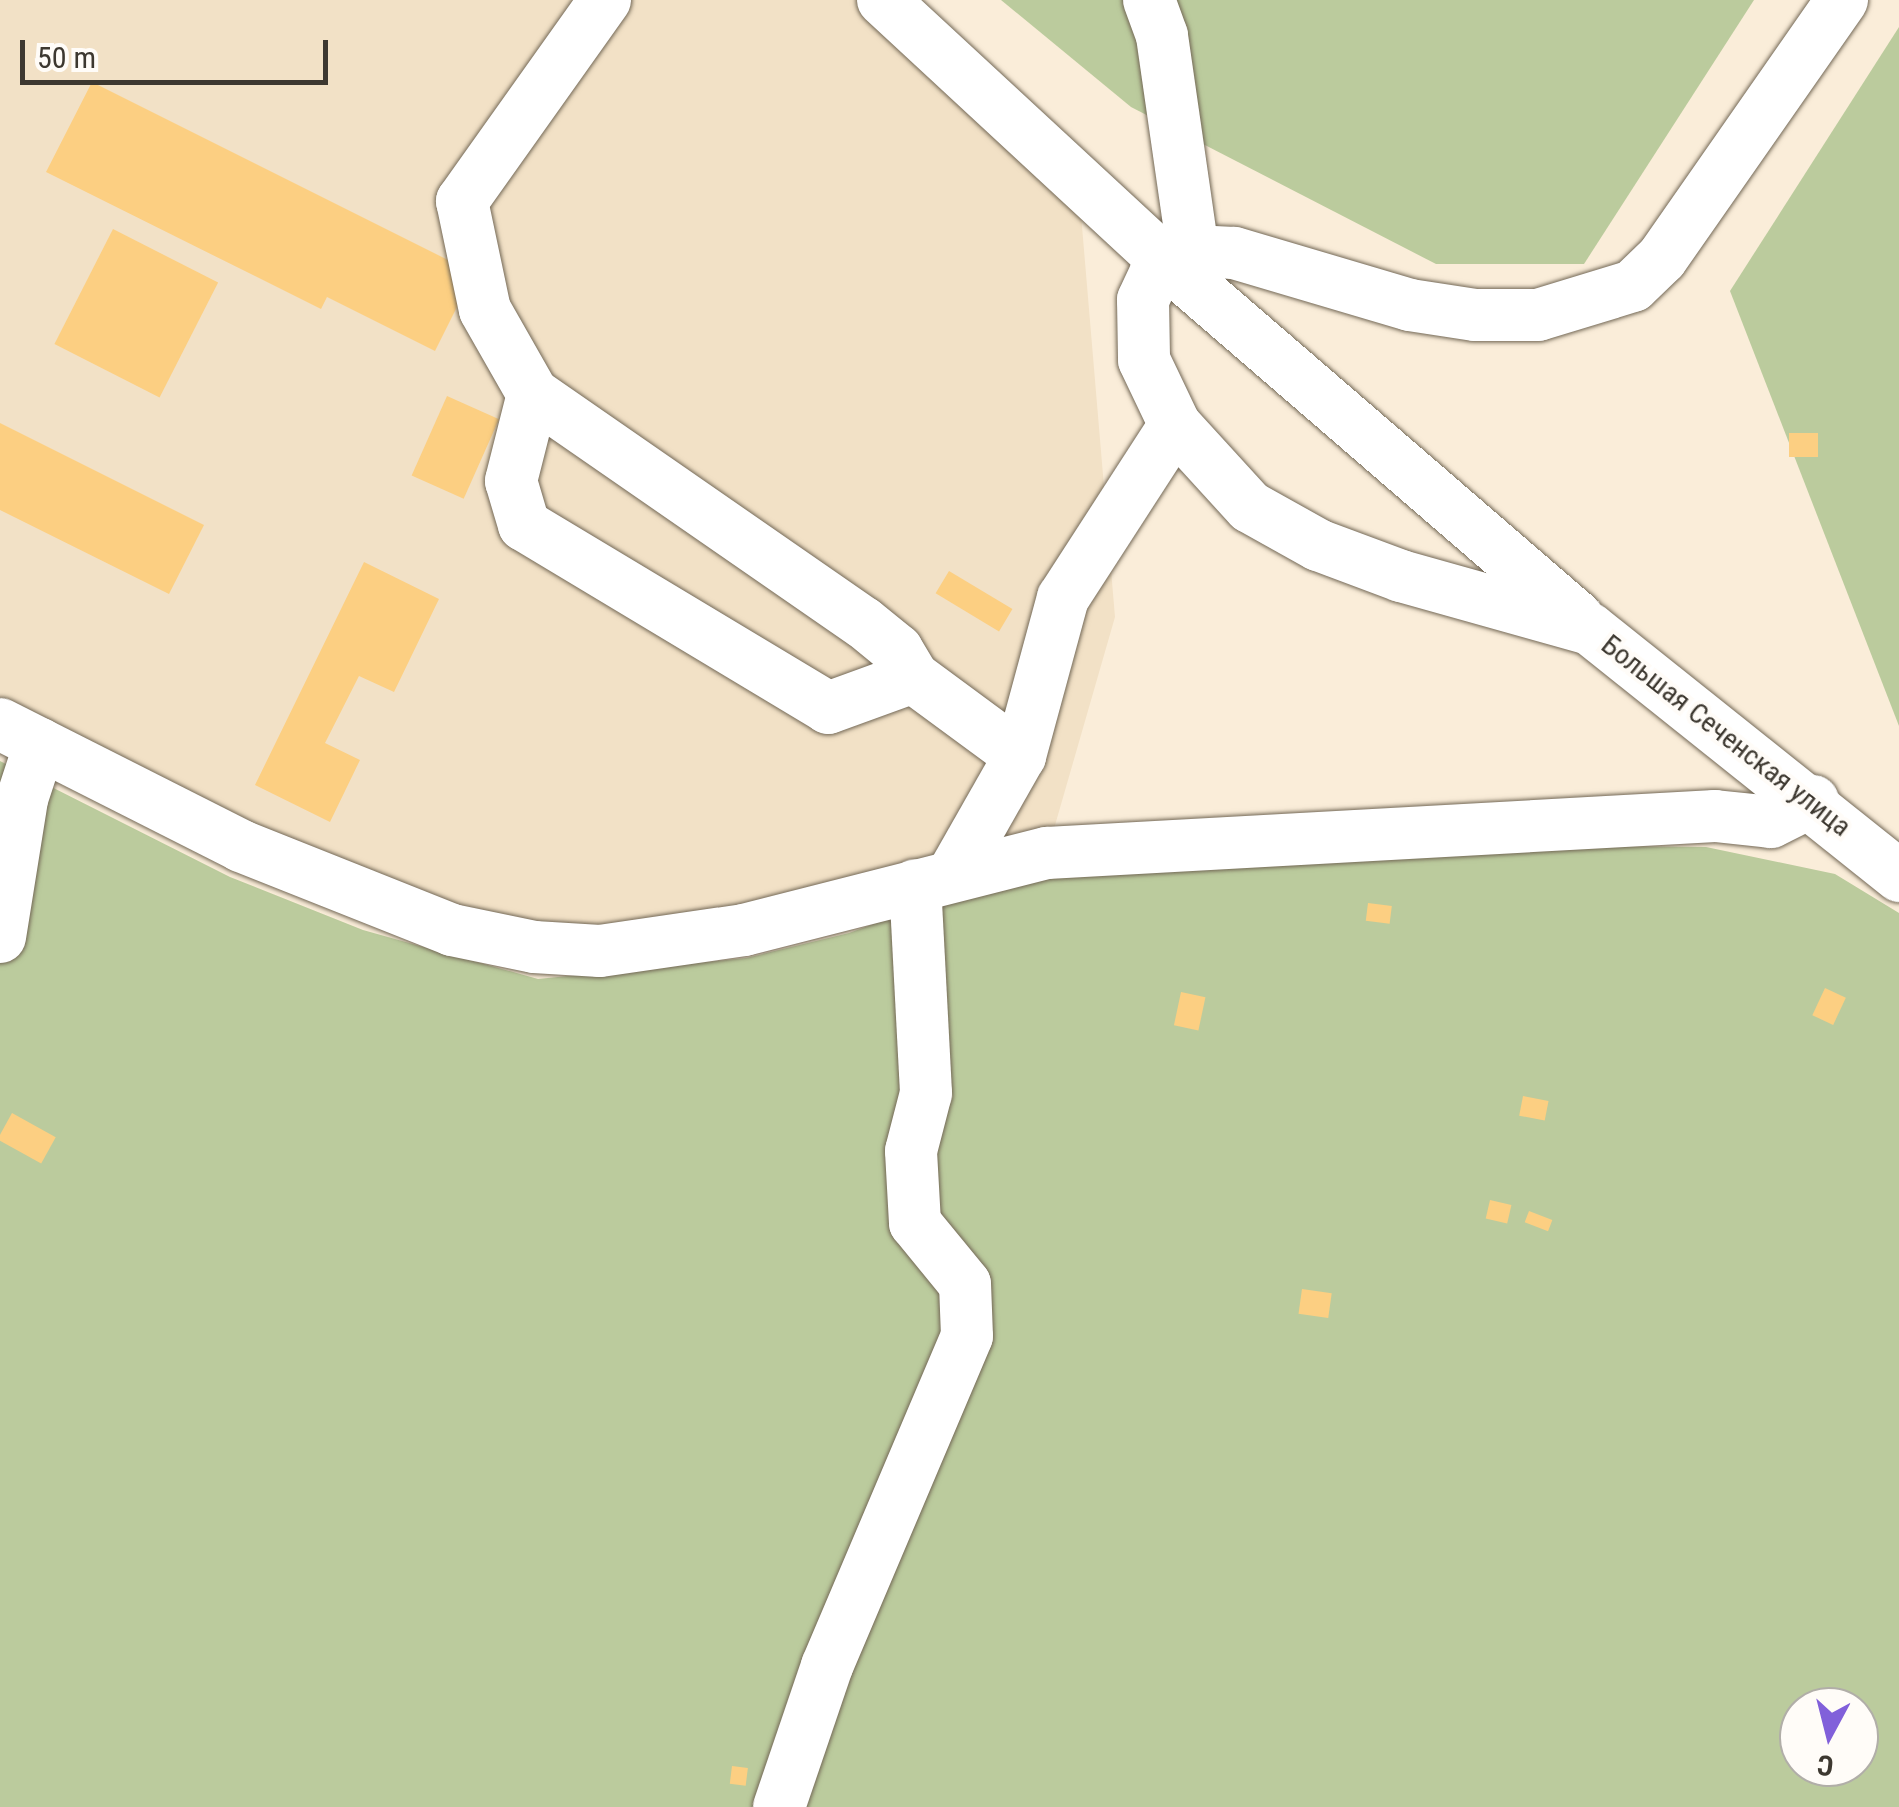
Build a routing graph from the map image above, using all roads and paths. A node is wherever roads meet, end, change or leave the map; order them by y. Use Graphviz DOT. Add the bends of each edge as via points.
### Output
graph roads {
  1 [pos="605,0"];
  2 [pos="883,0"];
  3 [pos="1149,0"];
  4 [pos="1842,0"];
  5 [pos="1180,257"];
  6 [pos="533,394"];
  7 [pos="1175,425"];
  8 [pos="1590,628"];
  9 [pos="913,677"];
  10 [pos="20,734"];
  11 [pos="1020,756"];
  12 [pos="1813,801"];
  13 [pos="1899,876"];
  14 [pos="934,878"];
  15 [pos="0,938"];
  16 [pos="778,1807"];
  1 -- 6 [label="street" via="462,200 485,310"];
  2 -- 5 [label="street"];
  3 -- 5 [label="street" via="1162,36"];
  4 -- 5 [label="street" via="1662,258 1633,286 1592,303 1538,315 1476,314 1410,304 1234,253"];
  5 -- 7 [label="street, Большая Сеченская улица" via="1142,300 1144,360"];
  5 -- 8 [label="street"];
  6 -- 9 [label="street" via="864,623 897,650"];
  6 -- 9 [label="street" via="511,481 524,525 828,708"];
  7 -- 8 [label="street, Большая Сеченская улица" via="1250,506 1318,545 1401,576"];
  7 -- 11 [label="street" via="1063,598"];
  8 -- 12 [label="street, Большая Сеченская улица"];
  9 -- 11 [label="street"];
  10 -- 14 [label="street" via="241,846 452,930 534,947 670,945"];
  10 -- 15 [label="street" via="22,799"];
  11 -- 14 [label="street"];
  12 -- 13 [label="street, Большая Сеченская улица"];
  12 -- 14 [label="street" via="1771,822 1714,816 1141,844"];
  14 -- 16 [label="street" via="926,1093 911,1151 915,1223 965,1284 967,1336 827,1666"];
}
